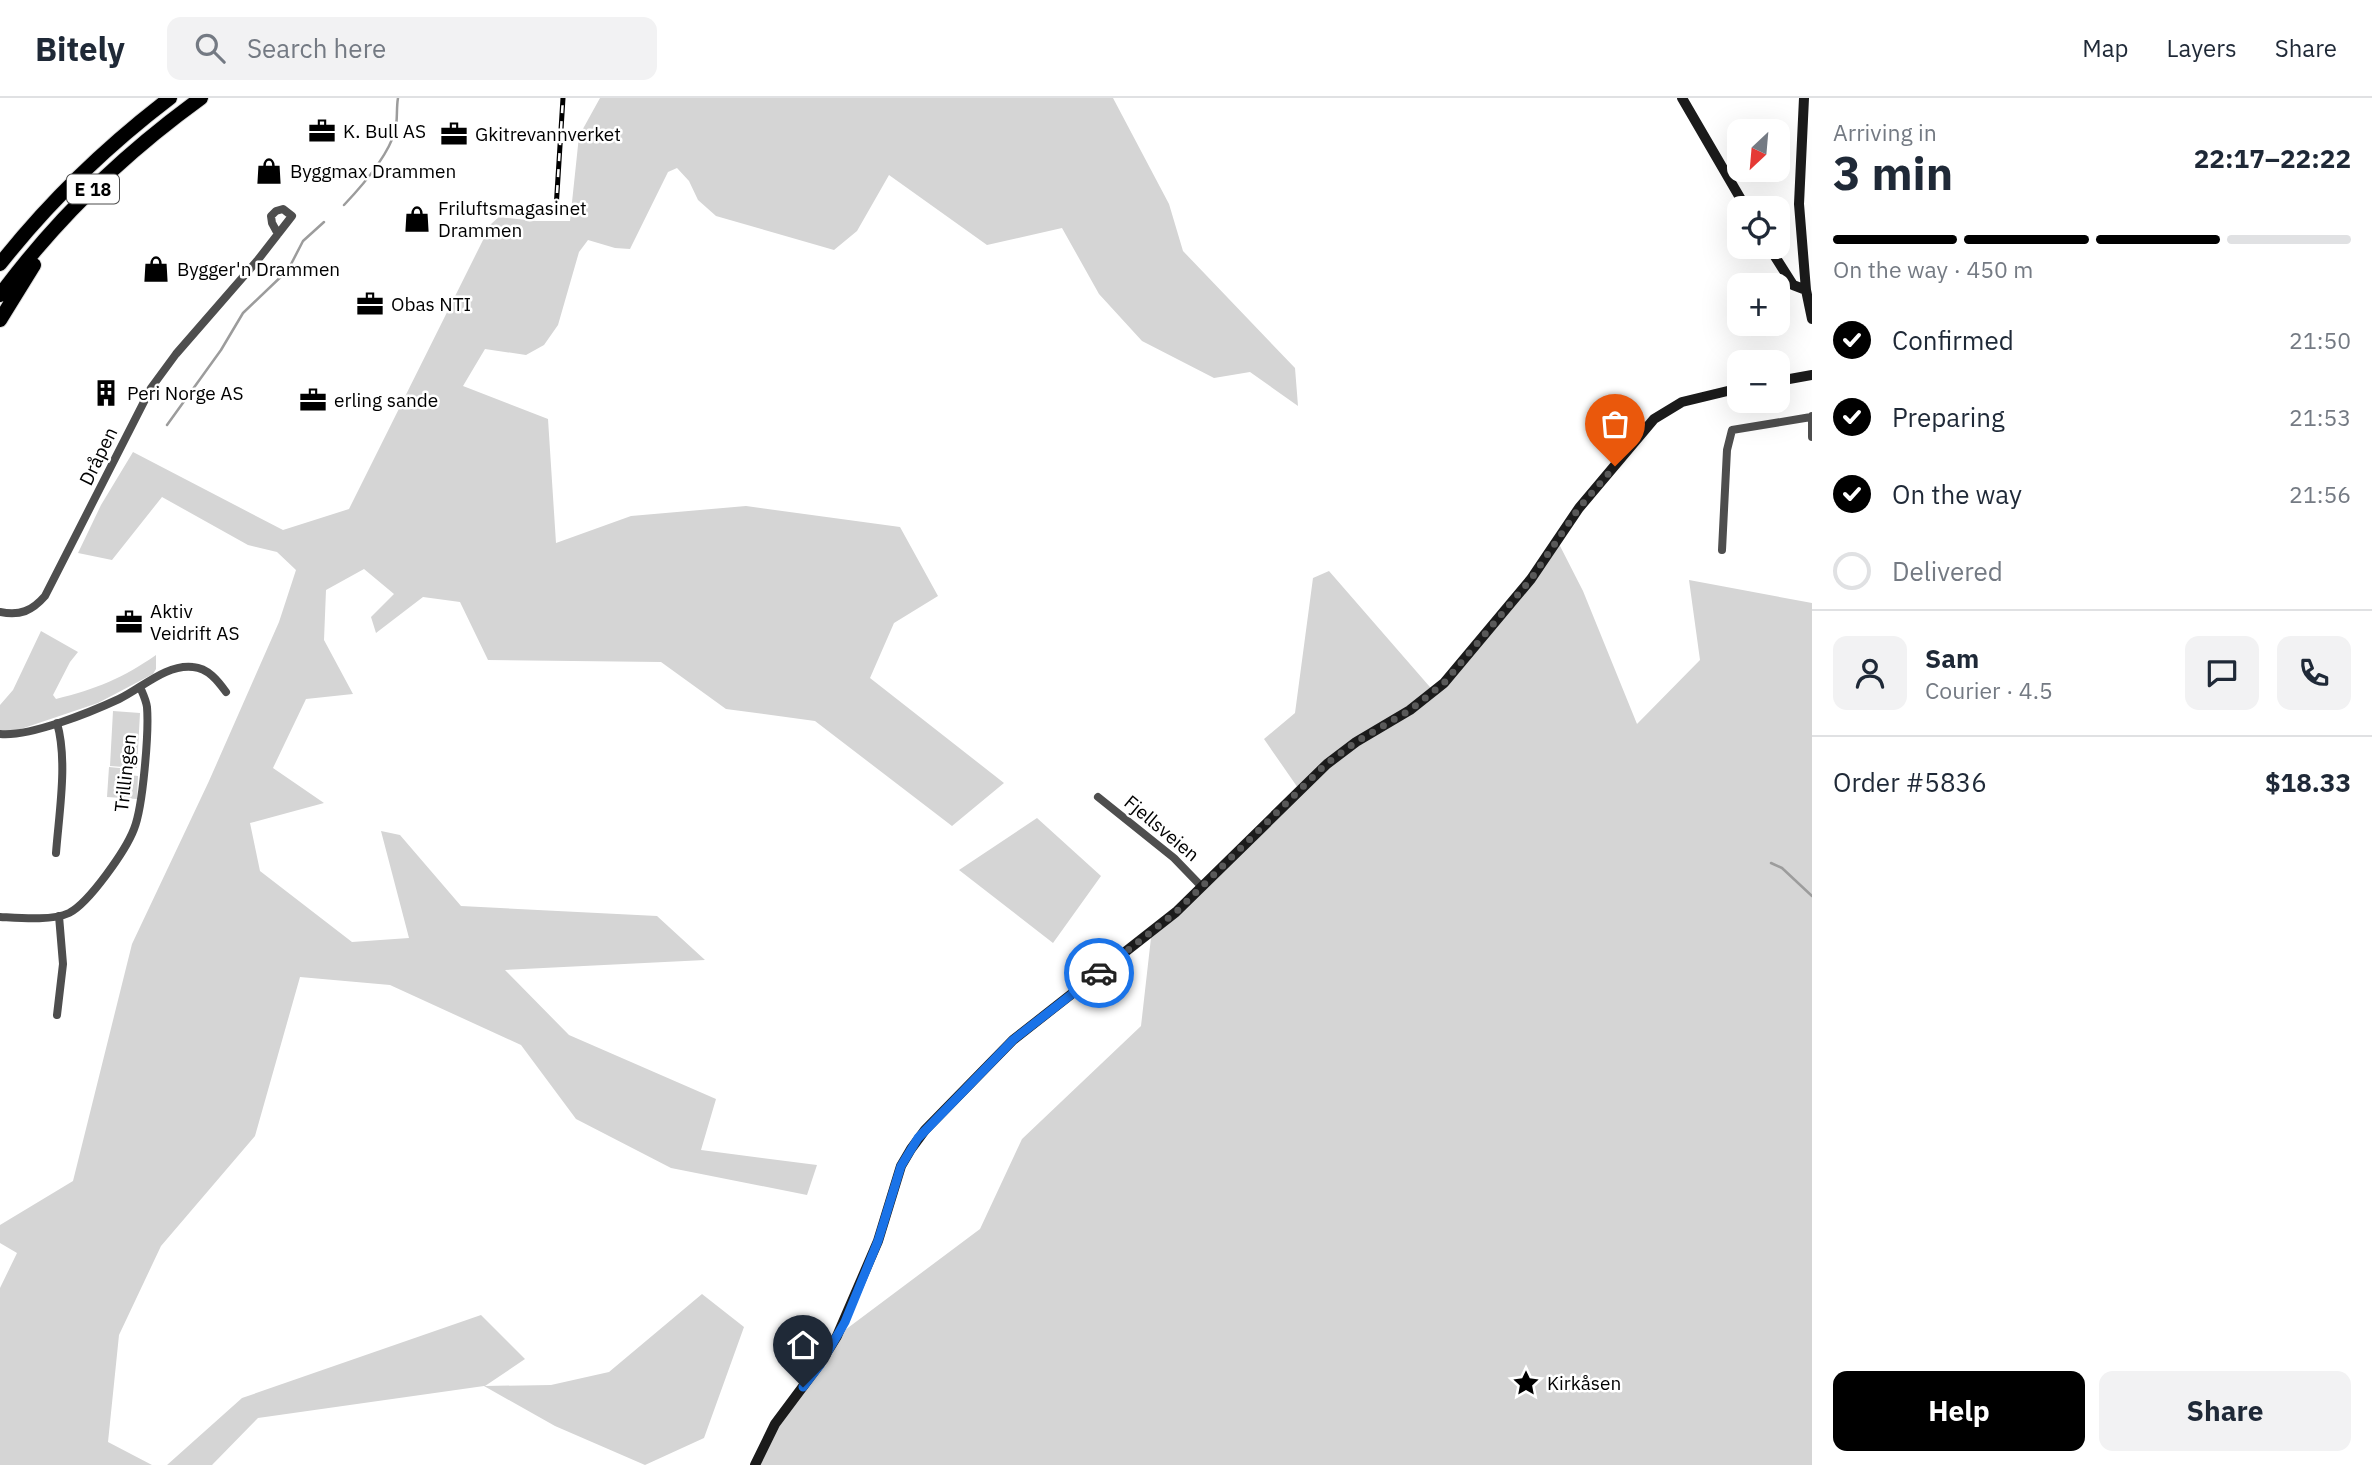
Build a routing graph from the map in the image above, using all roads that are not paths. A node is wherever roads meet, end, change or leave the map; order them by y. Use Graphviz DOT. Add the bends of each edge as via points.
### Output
graph roads {
  1 [pos="170,98"];
  2 [pos="201,98"];
  3 [pos="1682,98"];
  4 [pos="1804,98"];
  5 [pos="105,177"];
  6 [pos="1739,196"];
  7 [pos="278,234"];
  8 [pos="19,240"];
  9 [pos="0,255"];
  10 [pos="1777,259"];
  11 [pos="0,264"];
  12 [pos="1805,290"];
  13 [pos="0,295"];
  14 [pos="1812,319"];
  15 [pos="0,320"];
  16 [pos="1812,376"];
  17 [pos="1790,379"];
  18 [pos="1727,391"];
  19 [pos="1812,416"];
  20 [pos="1812,437"];
  21 [pos="1722,550"];
  22 [pos="0,612"];
  23 [pos="140,687"];
  24 [pos="226,692"];
  25 [pos="57,723"];
  26 [pos="0,734"];
  27 [pos="1098,797"];
  28 [pos="56,853"];
  29 [pos="1202,887"];
  30 [pos="59,916"];
  31 [pos="0,918"];
  32 [pos="57,1015"];
  33 [pos="755,1465"];
  1 -- 8 [label="highway, E 18" via="92,164"];
  2 -- 5 [label="highway, E 18"];
  3 -- 6 [label="main road"];
  4 -- 12 [label="main road" via="1799,186"];
  5 -- 13 [label="highway, E 18" via="50,233"];
  5 -- 15 [label="highway" via="91,200 38,259"];
  7 -- 22 [label="street, Dråpen" via="151,388 46,596 29,611"];
  8 -- 9 [label="highway"];
  8 -- 11 [label="highway, E 18"];
  10 -- 12 [label="main road" via="1793,285"];
  12 -- 14 [label="main road"];
  16 -- 17 [label="main road"];
  18 -- 29 [label="main road, Fjellsveien" via="1682,402 1654,418 1579,508 1531,579 1444,683 1326,764"];
  19 -- 20 [label="street"];
  19 -- 21 [label="street" via="1732,430"];
  23 -- 24 [label="street" via="171,670 191,667 207,672"];
  23 -- 25 [label="street"];
  23 -- 30 [label="street, Trillingen" via="147,718 135,827 98,884 74,909"];
  25 -- 26 [label="street"];
  25 -- 28 [label="street" via="61,766"];
  27 -- 29 [label="street, Fjellsveien"];
  29 -- 33 [label="main road, Fjellsveien" via="1013,1040 918,1138 901,1166 878,1241 837,1336 775,1424"];
  30 -- 31 [label="street"];
  30 -- 32 [label="street" via="63,964"];
}
